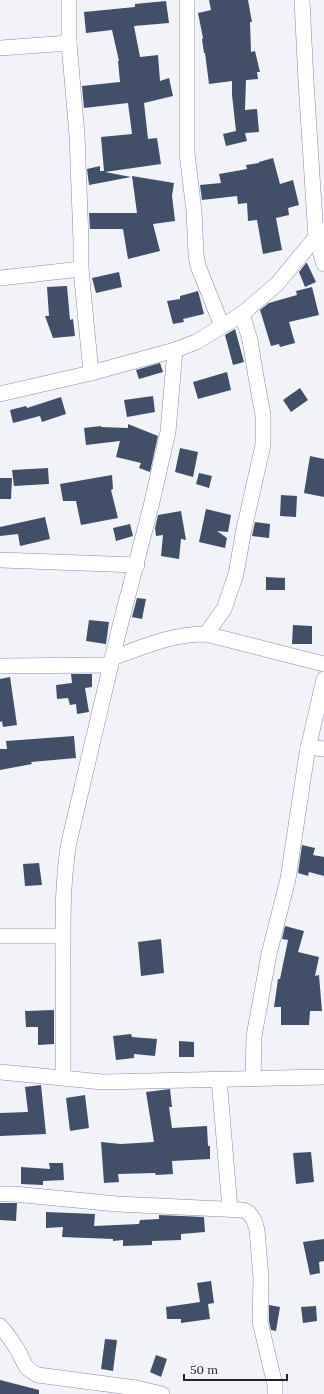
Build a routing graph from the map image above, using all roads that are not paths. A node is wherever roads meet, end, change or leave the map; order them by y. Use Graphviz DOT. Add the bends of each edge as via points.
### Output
graph roads {
  1 [pos="69,0"];
  2 [pos="187,0"];
  3 [pos="302,0"];
  4 [pos="69,43"];
  5 [pos="0,48"];
  6 [pos="320,234"];
  7 [pos="324,264"];
  8 [pos="81,269"];
  9 [pos="0,278"];
  10 [pos="242,314"];
  11 [pos="222,326"];
  12 [pos="175,350"];
  13 [pos="91,373"];
  14 [pos="0,394"];
  15 [pos="0,560"];
  16 [pos="137,565"];
  17 [pos="206,634"];
  18 [pos="112,661"];
  19 [pos="324,664"];
  20 [pos="0,666"];
  21 [pos="324,679"];
  22 [pos="308,747"];
  23 [pos="324,749"];
  24 [pos="0,936"];
  25 [pos="63,936"];
  26 [pos="0,1072"];
  27 [pos="324,1077"];
  28 [pos="63,1078"];
  29 [pos="254,1078"];
  30 [pos="219,1079"];
  31 [pos="0,1194"];
  32 [pos="230,1209"];
  33 [pos="0,1326"];
  34 [pos="162,1394"];
  35 [pos="275,1394"];
  1 -- 4 [label="street"];
  2 -- 11 [label="street" via="187,153 196,254 198,266"];
  3 -- 6 [label="street" via="306,82"];
  4 -- 5 [label="street"];
  4 -- 8 [label="street" via="77,135"];
  6 -- 7 [label="street"];
  6 -- 10 [label="street" via="277,284"];
  8 -- 9 [label="street"];
  8 -- 13 [label="street"];
  10 -- 11 [label="street"];
  10 -- 17 [label="street" via="250,340 263,415 263,445 236,574 224,609"];
  11 -- 12 [label="street" via="196,342"];
  12 -- 13 [label="street"];
  12 -- 16 [label="street" via="168,432"];
  13 -- 14 [label="street"];
  15 -- 16 [label="street"];
  16 -- 18 [label="street"];
  17 -- 18 [label="street" via="168,638"];
  17 -- 19 [label="street"];
  18 -- 20 [label="street"];
  18 -- 25 [label="street" via="69,842 63,886"];
  21 -- 22 [label="street"];
  22 -- 23 [label="street"];
  22 -- 29 [label="street" via="288,879 269,954 255,1029"];
  24 -- 25 [label="street"];
  25 -- 28 [label="street"];
  26 -- 28 [label="street"];
  27 -- 29 [label="street"];
  28 -- 30 [label="street" via="103,1082"];
  29 -- 30 [label="street"];
  30 -- 32 [label="street"];
  31 -- 32 [label="street" via="117,1204"];
  32 -- 35 [label="street" via="243,1210 254,1220 261,1278 260,1322"];
  33 -- 34 [label="street" via="18,1350 24,1365 38,1375"];
}
